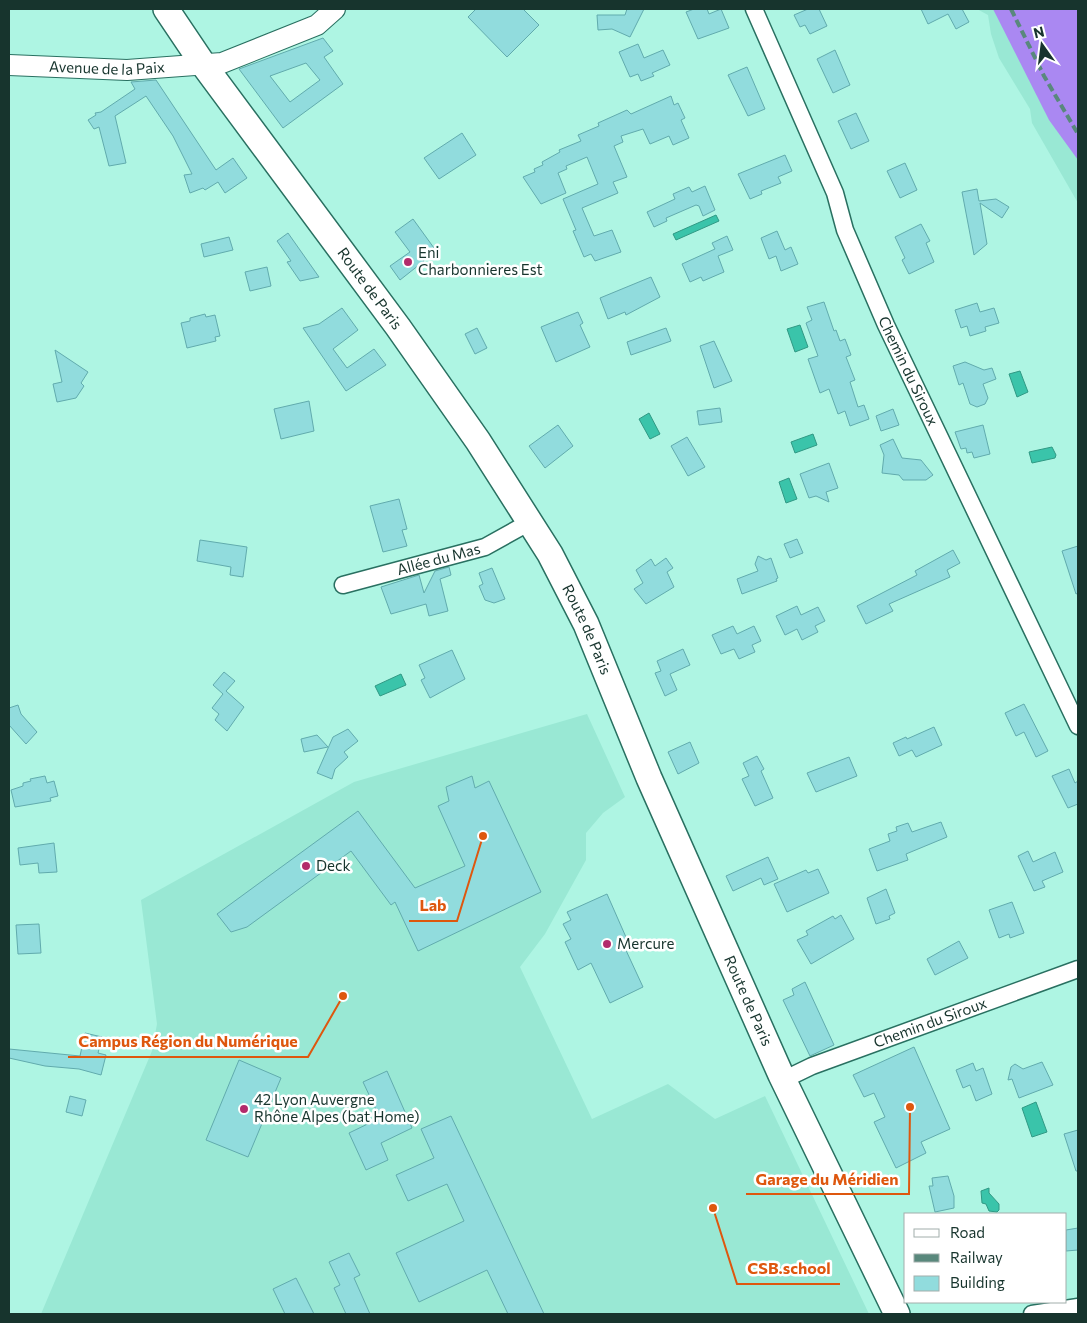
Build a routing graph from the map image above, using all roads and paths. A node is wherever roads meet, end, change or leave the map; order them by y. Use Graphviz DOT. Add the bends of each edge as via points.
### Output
graph roads {
  1 [pos="166,9"];
  2 [pos="335,9"];
  3 [pos="754,9"];
  4 [pos="203,64"];
  5 [pos="9,65"];
  6 [pos="530,522"];
  7 [pos="343,585"];
  8 [pos="1078,726"];
  9 [pos="1078,968"];
  10 [pos="783,1080"];
  11 [pos="1078,1307"];
  12 [pos="897,1314"];
  13 [pos="1032,1314"];
  1 -- 4 [label="main road, Route de Paris"];
  2 -- 4 [label="street, Avenue de la Paix" via="317,25 222,63"];
  3 -- 8 [label="street, Chemin du Siroux" via="835,193 845,230 889,330"];
  4 -- 5 [label="street, Avenue de la Paix" via="127,70"];
  4 -- 6 [label="main road, Route de Paris" via="398,327"];
  6 -- 7 [label="street, Allée du Mas" via="485,547"];
  6 -- 10 [label="main road, Route de Paris" via="586,624 648,778"];
  9 -- 10 [label="street, Chemin du Siroux" via="812,1066"];
  10 -- 12 [label="main road, Route de Paris"];
  11 -- 13 [label="street"];
}
